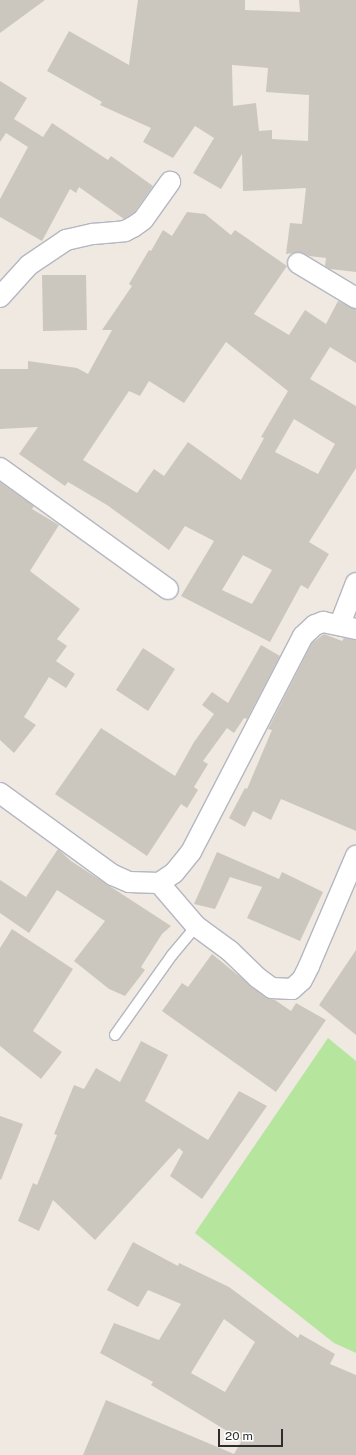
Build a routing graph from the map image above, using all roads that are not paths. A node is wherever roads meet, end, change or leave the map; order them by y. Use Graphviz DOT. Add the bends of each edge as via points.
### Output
graph roads {
  1 [pos="170,182"];
  2 [pos="298,263"];
  3 [pos="0,297"];
  4 [pos="356,298"];
  5 [pos="0,468"];
  6 [pos="356,583"];
  7 [pos="168,588"];
  8 [pos="348,627"];
  9 [pos="0,793"];
  10 [pos="356,856"];
  11 [pos="159,883"];
  12 [pos="196,926"];
  13 [pos="115,1035"];
  1 -- 3 [label="street" via="143,220 133,227 125,232 93,234 66,240 29,265"];
  2 -- 4 [label="street"];
  5 -- 7 [label="street"];
  6 -- 8 [label="street"];
  8 -- 11 [label="street" via="323,622 302,636 191,852 174,873"];
  9 -- 11 [label="street" via="113,875 129,882"];
  10 -- 12 [label="street" via="305,973 292,989 272,988 230,951"];
  11 -- 12 [label="street"];
  12 -- 13 [label="lane"];
}
